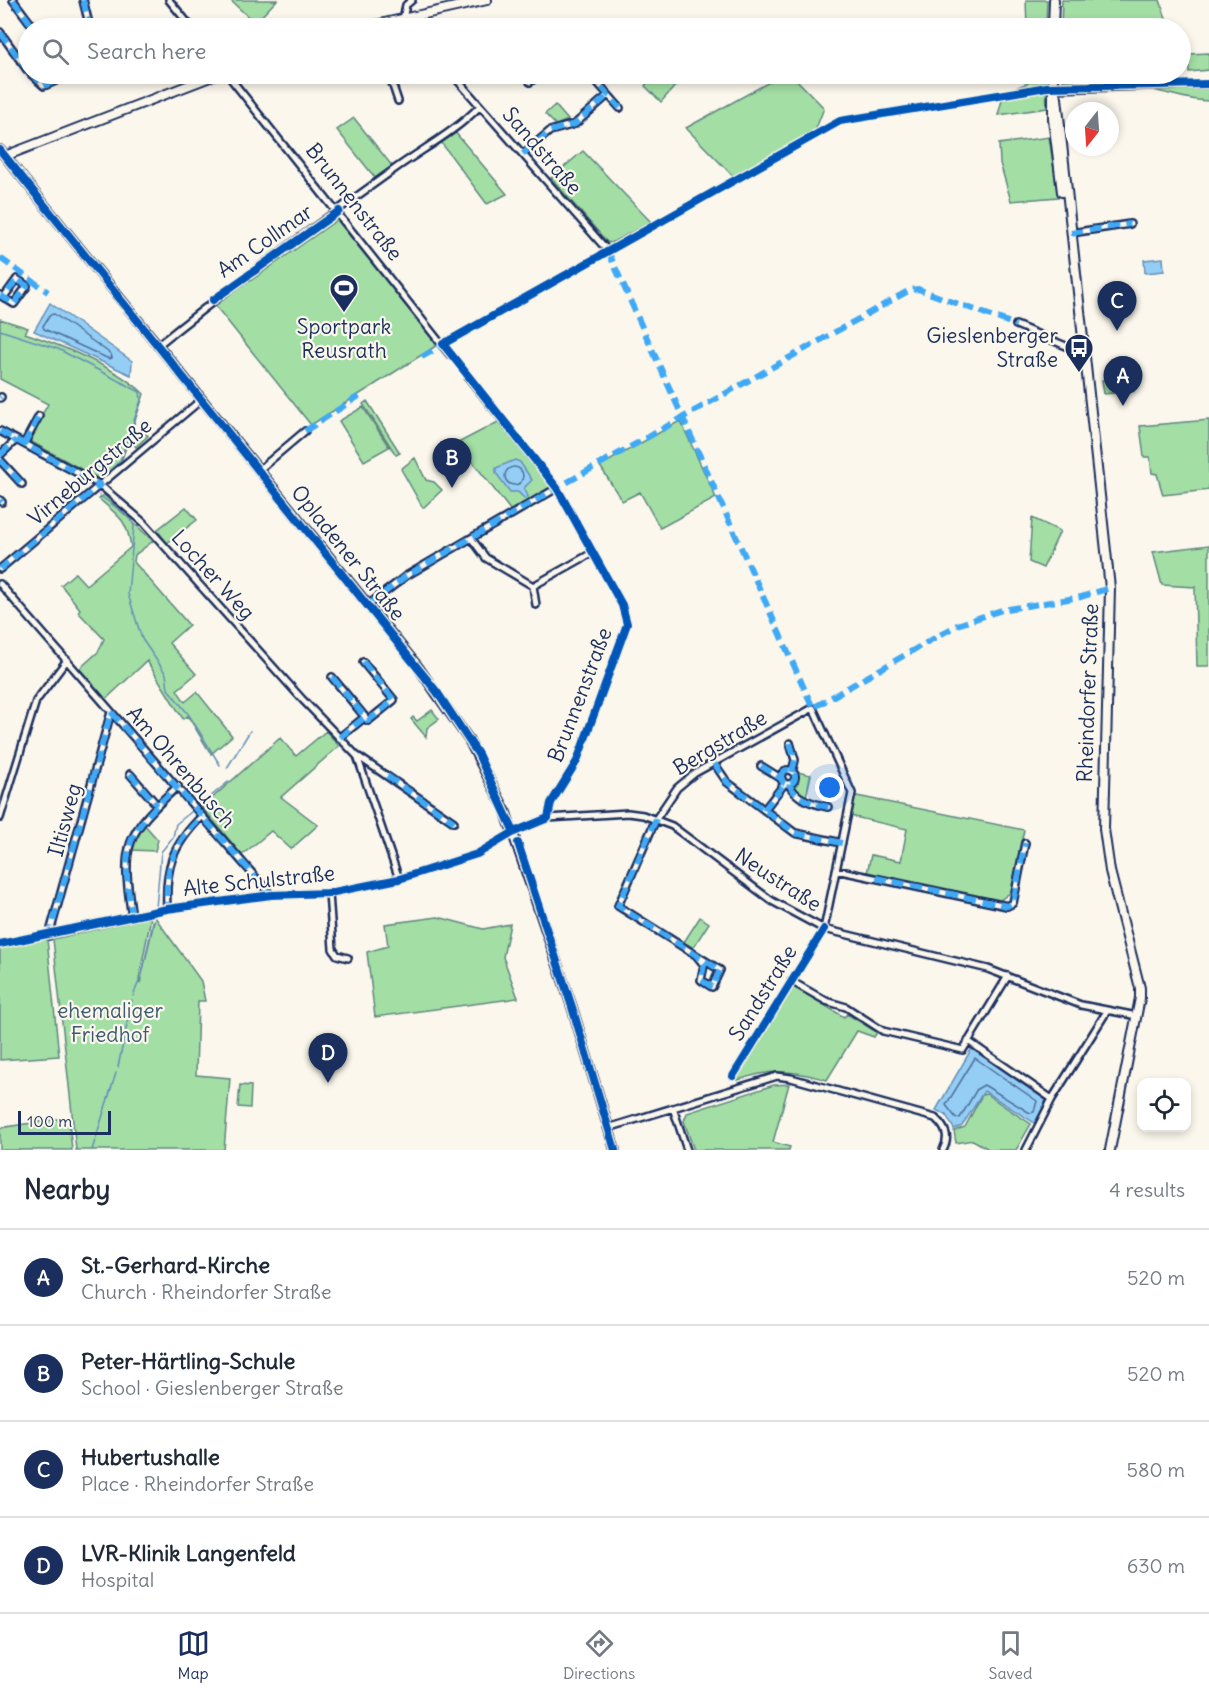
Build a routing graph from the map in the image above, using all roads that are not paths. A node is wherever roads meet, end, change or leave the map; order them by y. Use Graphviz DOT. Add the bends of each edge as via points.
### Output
graph roads {
  1 [pos="13,0"];
  2 [pos="82,0"];
  3 [pos="169,0"];
  4 [pos="412,0"];
  5 [pos="487,0"];
  6 [pos="1054,0"];
  7 [pos="26,18"];
  8 [pos="87,18"];
  9 [pos="184,18"];
  10 [pos="404,18"];
  11 [pos="408,18"];
  12 [pos="1053,18"];
  13 [pos="0,32"];
  14 [pos="18,56"];
  15 [pos="191,84"];
  16 [pos="235,84"];
  17 [pos="392,84"];
  18 [pos="461,84"];
  19 [pos="599,84"];
  20 [pos="1053,84"];
  21 [pos="1209,84"];
  22 [pos="1053,89"];
  23 [pos="609,95"];
  24 [pos="398,101"];
  25 [pos="480,106"];
  26 [pos="620,108"];
  27 [pos="2,153"];
  28 [pos="523,154"];
  29 [pos="339,211"];
  30 [pos="1130,224"];
  31 [pos="1071,233"];
  32 [pos="608,251"];
  33 [pos="2,296"];
  34 [pos="1016,325"];
  35 [pos="157,346"];
  36 [pos="1085,354"];
  37 [pos="450,355"];
  38 [pos="468,377"];
  39 [pos="201,400"];
  40 [pos="39,416"];
  41 [pos="0,431"];
  42 [pos="305,431"];
  43 [pos="16,440"];
  44 [pos="24,444"];
  45 [pos="0,458"];
  46 [pos="259,470"];
  47 [pos="22,484"];
  48 [pos="100,485"];
  49 [pos="556,488"];
  50 [pos="471,538"];
  51 [pos="592,553"];
  52 [pos="0,569"];
  53 [pos="0,584"];
  54 [pos="533,586"];
  55 [pos="368,605"];
  56 [pos="536,605"];
  57 [pos="67,660"];
  58 [pos="363,662"];
  59 [pos="332,677"];
  60 [pos="813,708"];
  61 [pos="111,712"];
  62 [pos="365,717"];
  63 [pos="339,738"];
  64 [pos="790,743"];
  65 [pos="357,756"];
  66 [pos="714,763"];
  67 [pos="761,766"];
  68 [pos="792,772"];
  69 [pos="130,774"];
  70 [pos="785,782"];
  71 [pos="178,786"];
  72 [pos="157,805"];
  73 [pos="828,807"];
  74 [pos="764,810"];
  75 [pos="202,816"];
  76 [pos="0,818"];
  77 [pos="548,818"];
  78 [pos="656,819"];
  79 [pos="454,822"];
  80 [pos="514,832"];
  81 [pos="842,843"];
  82 [pos="1025,843"];
  83 [pos="836,870"];
  84 [pos="399,879"];
  85 [pos="329,892"];
  86 [pos="272,895"];
  87 [pos="167,909"];
  88 [pos="132,917"];
  89 [pos="824,929"];
  90 [pos="49,936"];
  91 [pos="0,944"];
  92 [pos="696,955"];
  93 [pos="348,958"];
  94 [pos="1008,975"];
  95 [pos="791,981"];
  96 [pos="1107,1011"];
  97 [pos="1137,1016"];
  98 [pos="968,1041"];
  99 [pos="733,1076"];
  100 [pos="1052,1099"];
  101 [pos="672,1108"];
  102 [pos="608,1128"];
  103 [pos="615,1150"];
  104 [pos="687,1150"];
  105 [pos="943,1150"];
  106 [pos="1026,1150"];
  107 [pos="1110,1150"];
  1 -- 7 [label="street"];
  2 -- 8 [label="street"];
  3 -- 9 [label="street"];
  4 -- 10 [label="street" via="406,5"];
  5 -- 11 [label="main road"];
  6 -- 12 [label="main road"];
  13 -- 14 [label="street"];
  15 -- 27 [label="main road"];
  16 -- 29 [label="street, Brunnenstraße"];
  17 -- 24 [label="street"];
  18 -- 25 [label="street, Sandstraße"];
  19 -- 23 [label="street"];
  20 -- 22 [label="main road, Rheindorfer Straße"];
  21 -- 22 [label="street"];
  22 -- 31 [label="main road, Rheindorfer Straße" via="1056,149"];
  23 -- 26 [label="street"];
  23 -- 28 [label="street" via="575,124 550,131"];
  25 -- 28 [label="street, Sandstraße"];
  25 -- 29 [label="street, Am Collmar" via="452,132"];
  27 -- 35 [label="main road, Opladener Straße"];
  28 -- 32 [label="street, Sandstraße"];
  29 -- 35 [label="street, Am Collmar" via="213,300"];
  29 -- 37 [label="street, Brunnenstraße"];
  30 -- 31 [label="street"];
  31 -- 36 [label="main road, Rheindorfer Straße"];
  33 -- 33 [label="street" via="16,279 27,286 14,304"];
  34 -- 36 [label="street"];
  35 -- 39 [label="main road, Opladener Straße"];
  36 -- 97 [label="main road, Rheindorfer Straße" via="1110,588 1104,829 1110,871 1140,988"];
  38 -- 49 [label="street, Brunnenstraße"];
  39 -- 46 [label="main road, Opladener Straße"];
  39 -- 48 [label="street, Virneburgstraße"];
  40 -- 44 [label="street"];
  41 -- 43 [label="street, Locher Weg"];
  42 -- 46 [label="street"];
  43 -- 44 [label="street, Locher Weg"];
  43 -- 45 [label="street"];
  44 -- 48 [label="street, Locher Weg"];
  45 -- 47 [label="street"];
  46 -- 55 [label="main road, Opladener Straße"];
  48 -- 52 [label="street, Virneburgstraße"];
  48 -- 63 [label="street, Locher Weg" via="143,522"];
  49 -- 50 [label="street"];
  49 -- 51 [label="street, Brunnenstraße"];
  50 -- 54 [label="street" via="486,558"];
  50 -- 55 [label="street" via="406,576"];
  51 -- 54 [label="street"];
  51 -- 77 [label="street, Brunnenstraße" via="622,605 627,624 577,761 551,803"];
  53 -- 57 [label="street, Am Ohrenbusch"];
  54 -- 56 [label="street"];
  55 -- 80 [label="main road, Opladener Straße" via="458,723 490,778"];
  57 -- 61 [label="street, Am Ohrenbusch"];
  57 -- 76 [label="street" via="36,701"];
  58 -- 62 [label="street" via="394,700 368,721"];
  59 -- 62 [label="street"];
  60 -- 66 [label="street, Bergstraße"];
  60 -- 81 [label="street, Sandstraße" via="852,792"];
  61 -- 71 [label="street, Am Ohrenbusch"];
  61 -- 90 [label="street, Iltisweg"];
  62 -- 63 [label="street"];
  63 -- 65 [label="street, Locher Weg"];
  64 -- 68 [label="street" via="795,760"];
  65 -- 79 [label="street, Locher Weg"];
  65 -- 84 [label="street, Locher Weg"];
  66 -- 74 [label="street" via="728,782"];
  66 -- 78 [label="street, Bergstraße" via="676,788"];
  67 -- 70 [label="street"];
  68 -- 70 [label="street" via="785,772"];
  68 -- 70 [label="street" via="795,779"];
  69 -- 72 [label="street"];
  70 -- 73 [label="street" via="810,803"];
  70 -- 74 [label="street"];
  71 -- 72 [label="street"];
  71 -- 75 [label="street, Am Ohrenbusch"];
  72 -- 88 [label="street" via="140,822 130,841 126,880"];
  74 -- 81 [label="street" via="795,833"];
  75 -- 86 [label="street, Am Ohrenbusch"];
  75 -- 87 [label="street" via="176,846 166,880"];
  77 -- 78 [label="street, Neustraße" via="628,813"];
  77 -- 80 [label="street, Neustraße"];
  78 -- 89 [label="street, Neustraße" via="687,837 772,901"];
  78 -- 92 [label="street, Bergstraße" via="618,906"];
  80 -- 84 [label="street, Alte Schulstraße" via="477,854"];
  80 -- 102 [label="main road, Opladener Straße"];
  81 -- 83 [label="street, Sandstraße"];
  82 -- 83 [label="street" via="1013,903 1007,906"];
  83 -- 89 [label="street, Sandstraße"];
  84 -- 85 [label="street, Alte Schulstraße"];
  85 -- 86 [label="street, Alte Schulstraße"];
  85 -- 93 [label="street" via="333,949"];
  86 -- 87 [label="street, Alte Schulstraße"];
  87 -- 88 [label="street, Alte Schulstraße"];
  88 -- 90 [label="street, Alte Schulstraße"];
  89 -- 94 [label="street, Neustraße"];
  89 -- 95 [label="street, Sandstraße"];
  90 -- 91 [label="street, Alte Schulstraße"];
  92 -- 92 [label="street" via="704,965 701,980 712,987 720,970"];
  94 -- 96 [label="street, Neustraße" via="1081,1005"];
  94 -- 98 [label="street"];
  95 -- 98 [label="street" via="883,1030 963,1050"];
  95 -- 99 [label="street, Sandstraße"];
  96 -- 97 [label="street, Neustraße"];
  96 -- 100 [label="street"];
  97 -- 107 [label="main road, Rheindorfer Straße"];
  98 -- 100 [label="street"];
  100 -- 106 [label="street"];
  101 -- 102 [label="street"];
  101 -- 104 [label="street"];
  101 -- 105 [label="street" via="766,1079 791,1078 935,1118 946,1130"];
  102 -- 103 [label="main road, Opladener Straße"];
}
